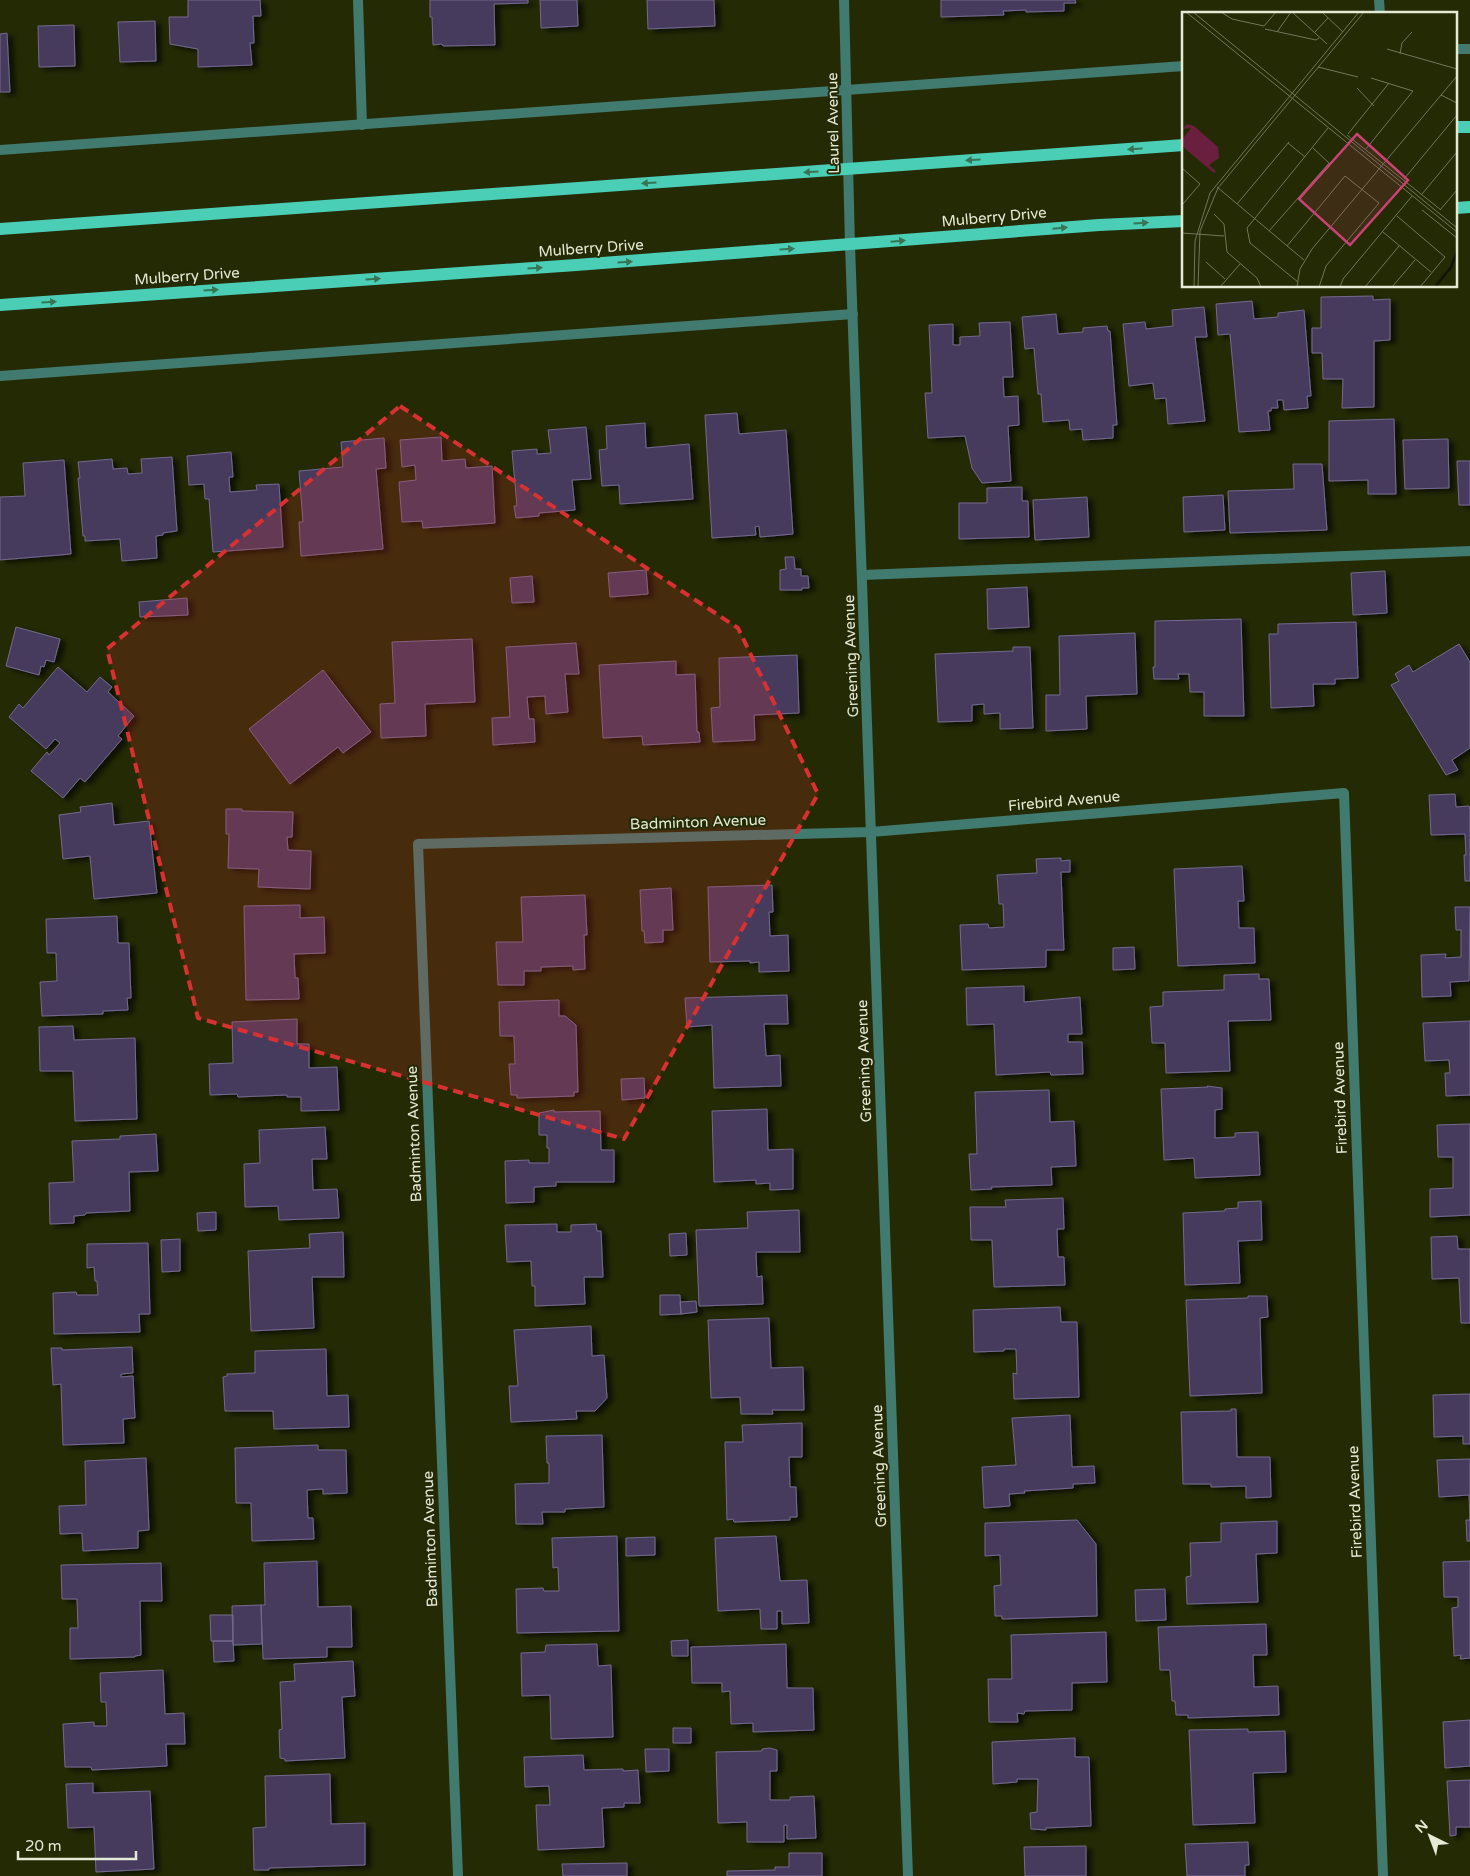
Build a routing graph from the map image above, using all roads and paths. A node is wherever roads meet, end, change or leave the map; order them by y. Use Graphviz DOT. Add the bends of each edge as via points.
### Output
graph roads {
  1 [pos="358,0"];
  2 [pos="844,0"];
  3 [pos="1182,66"];
  4 [pos="847,91"];
  5 [pos="362,125"];
  6 [pos="1182,145"];
  7 [pos="0,150"];
  8 [pos="849,169"];
  9 [pos="1182,221"];
  10 [pos="0,228"];
  11 [pos="850,245"];
  12 [pos="0,305"];
  13 [pos="853,314"];
  14 [pos="0,376"];
  15 [pos="1470,552"];
  16 [pos="863,575"];
  17 [pos="871,832"];
  18 [pos="458,1876"];
  19 [pos="908,1876"];
  20 [pos="1383,1876"];
  1 -- 5 [label="street"];
  2 -- 4 [label="street, Laurel Avenue"];
  3 -- 4 [label="street"];
  4 -- 5 [label="street"];
  4 -- 8 [label="street, Laurel Avenue"];
  5 -- 7 [label="street"];
  6 -- 8 [label="main road, one-way"];
  8 -- 10 [label="main road, one-way"];
  8 -- 11 [label="street, Laurel Avenue"];
  11 -- 9 [label="main road, Mulberry Drive, one-way"];
  12 -- 11 [label="main road, Mulberry Drive, one-way"];
  11 -- 13 [label="street, Greening Avenue"];
  13 -- 14 [label="street"];
  13 -- 16 [label="street, Greening Avenue"];
  15 -- 16 [label="street"];
  16 -- 17 [label="street, Greening Avenue"];
  17 -- 18 [label="street, Badminton Avenue" via="418,844"];
  17 -- 19 [label="street, Greening Avenue"];
  17 -- 20 [label="street, Firebird Avenue" via="1344,792"];
}
